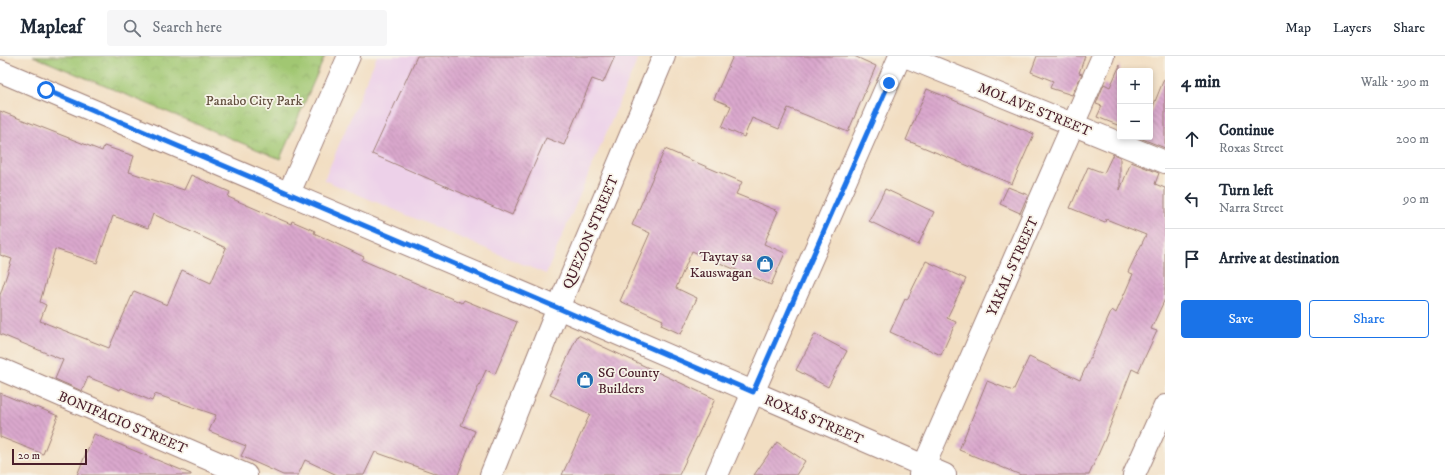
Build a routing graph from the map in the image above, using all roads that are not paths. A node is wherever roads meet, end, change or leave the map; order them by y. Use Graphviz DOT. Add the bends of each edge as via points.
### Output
graph roads {
  1 [pos="349,56"];
  2 [pos="664,56"];
  3 [pos="900,56"];
  4 [pos="905,56"];
  5 [pos="1103,56"];
  6 [pos="0,71"];
  7 [pos="1074,124"];
  8 [pos="1165,162"];
  9 [pos="289,193"];
  10 [pos="558,308"];
  11 [pos="0,369"];
  12 [pos="753,392"];
  13 [pos="1165,406"];
  14 [pos="922,470"];
  15 [pos="246,475"];
  16 [pos="491,475"];
  17 [pos="717,475"];
  18 [pos="945,475"];
  19 [pos="1134,475"];
  1 -- 9 [label="street"];
  2 -- 10 [label="street, QUEZON STREET"];
  3 -- 12 [label="street"];
  4 -- 7 [label="street, MOLAVE STREET"];
  5 -- 7 [label="street, YAKAL STREET"];
  6 -- 9 [label="street, ROXAS STREET"];
  7 -- 8 [label="street, MOLAVE STREET"];
  7 -- 14 [label="street, YAKAL STREET"];
  9 -- 10 [label="street, ROXAS STREET"];
  10 -- 12 [label="street, ROXAS STREET"];
  10 -- 16 [label="street, QUEZON STREET"];
  11 -- 15 [label="street, BONIFACIO STREET"];
  12 -- 14 [label="street, ROXAS STREET"];
  12 -- 17 [label="street"];
  13 -- 19 [label="street"];
  14 -- 18 [label="street, ROXAS STREET"];
}
